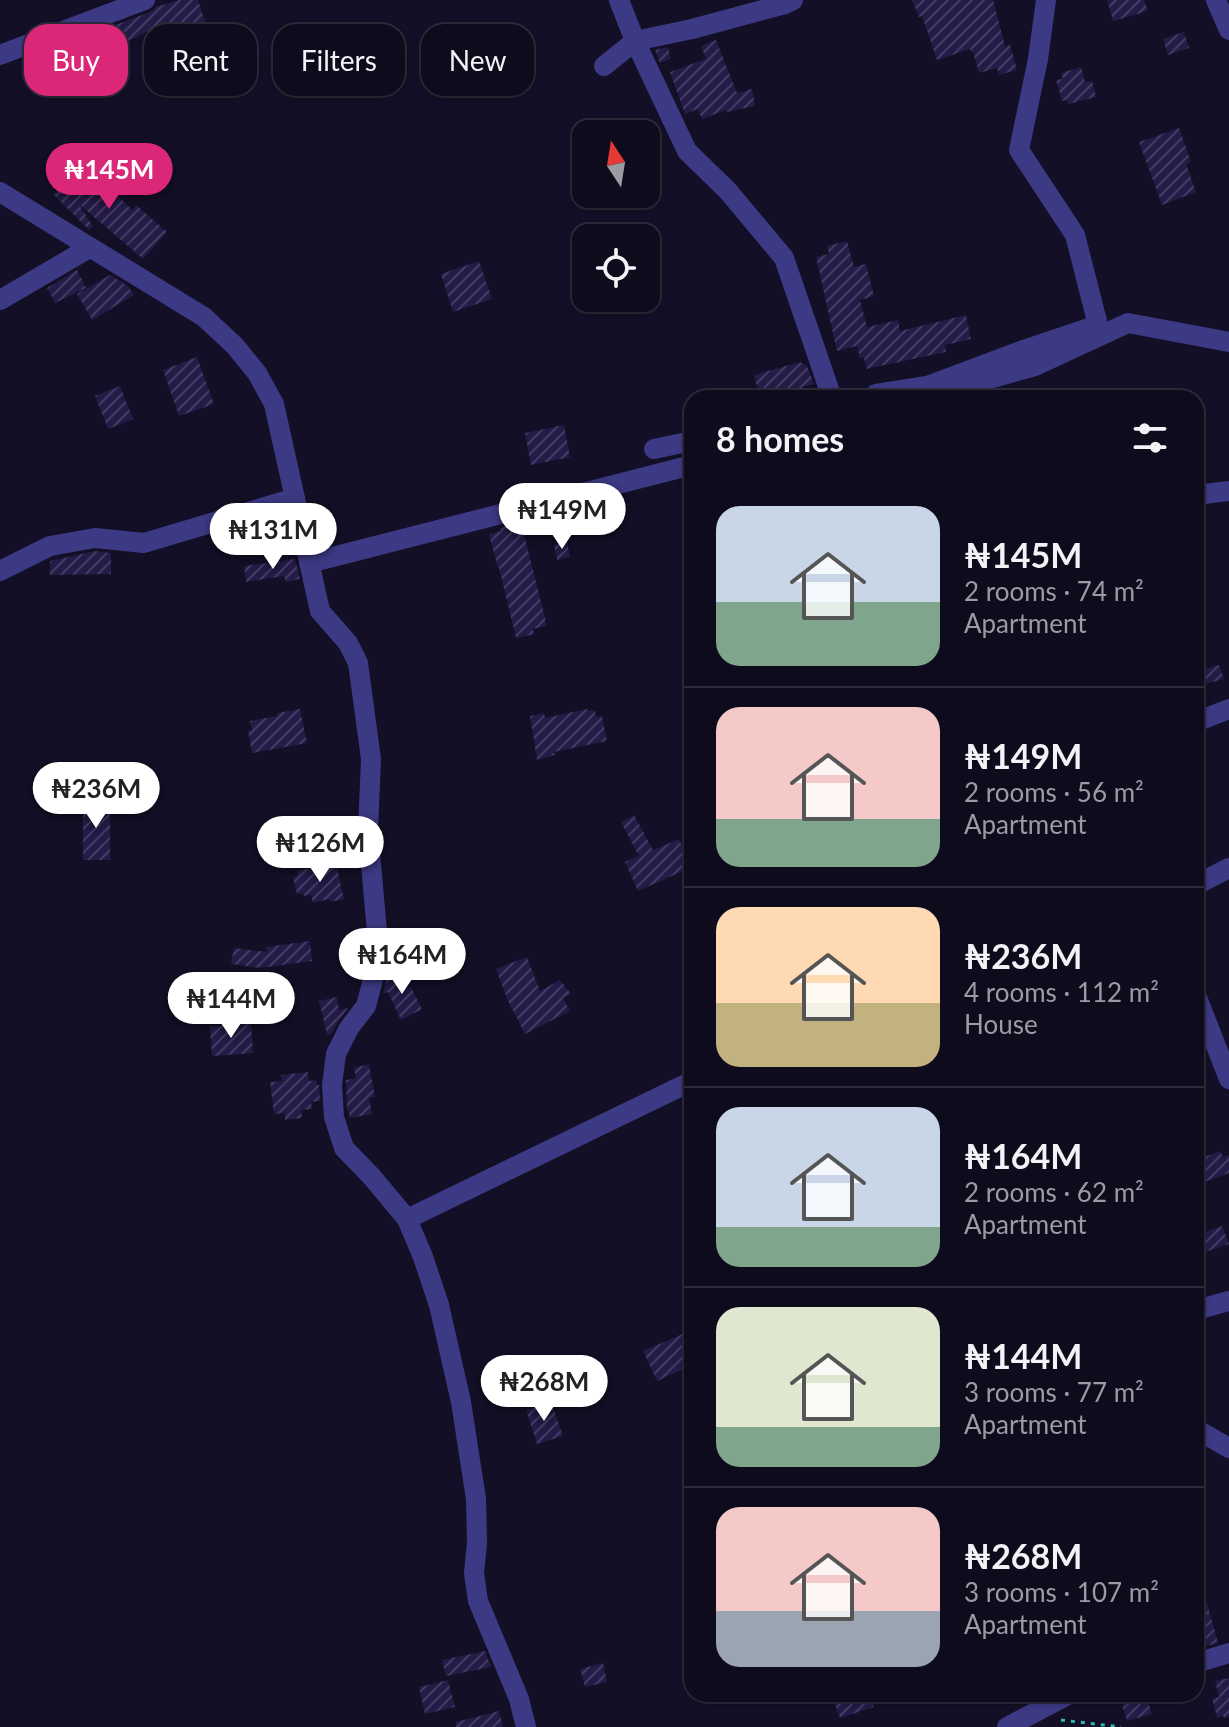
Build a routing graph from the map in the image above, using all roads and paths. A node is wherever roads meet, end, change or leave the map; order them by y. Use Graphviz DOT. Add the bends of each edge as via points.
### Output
graph roads {
  1 [pos="145,0"];
  2 [pos="619,0"];
  3 [pos="793,0"];
  4 [pos="1046,0"];
  5 [pos="1216,0"];
  6 [pos="1229,30"];
  7 [pos="635,41"];
  8 [pos="0,55"];
  9 [pos="604,66"];
  10 [pos="2,196"];
  11 [pos="89,248"];
  12 [pos="0,300"];
  13 [pos="1229,342"];
  14 [pos="829,390"];
  15 [pos="906,390"];
  16 [pos="951,390"];
  17 [pos="684,443"];
  18 [pos="654,449"];
  19 [pos="684,467"];
  20 [pos="1229,491"];
  21 [pos="1204,494"];
  22 [pos="295,498"];
  23 [pos="309,563"];
  24 [pos="0,571"];
  25 [pos="1229,709"];
  26 [pos="1204,719"];
  27 [pos="1229,868"];
  28 [pos="1204,881"];
  29 [pos="1204,1015"];
  30 [pos="1229,1079"];
  31 [pos="684,1085"];
  32 [pos="407,1219"];
  33 [pos="1229,1301"];
  34 [pos="1204,1308"];
  35 [pos="1204,1438"];
  36 [pos="1229,1448"];
  37 [pos="1229,1653"];
  38 [pos="1204,1661"];
  39 [pos="1055,1702"];
  40 [pos="1059,1720"];
  41 [pos="526,1727"];
  42 [pos="1007,1727"];
  43 [pos="1121,1727"];
  1 -- 8 [label="street"];
  2 -- 7 [label="street"];
  3 -- 7 [label="street"];
  4 -- 15 [label="street" via="1019,150 1075,235 1098,325"];
  5 -- 6 [label="street"];
  7 -- 9 [label="street"];
  7 -- 14 [label="street" via="687,151 784,258"];
  10 -- 11 [label="street"];
  11 -- 12 [label="street"];
  11 -- 22 [label="street" via="204,317 235,346 274,404"];
  13 -- 16 [label="street" via="1128,323 1035,366"];
  17 -- 18 [label="street"];
  19 -- 23 [label="street"];
  20 -- 21 [label="street"];
  22 -- 23 [label="street"];
  22 -- 24 [label="street" via="144,543 95,538 50,546"];
  23 -- 32 [label="street" via="320,611 358,663 371,759 368,830 376,968 366,1006 336,1054 334,1117 344,1148"];
  25 -- 26 [label="street"];
  27 -- 28 [label="street"];
  29 -- 30 [label="street"];
  31 -- 32 [label="street"];
  32 -- 41 [label="street" via="439,1305 461,1402 476,1499 478,1601"];
  33 -- 34 [label="street"];
  35 -- 36 [label="street"];
  37 -- 38 [label="street"];
  39 -- 42 [label="street"];
  40 -- 43 [label="path"];
}
